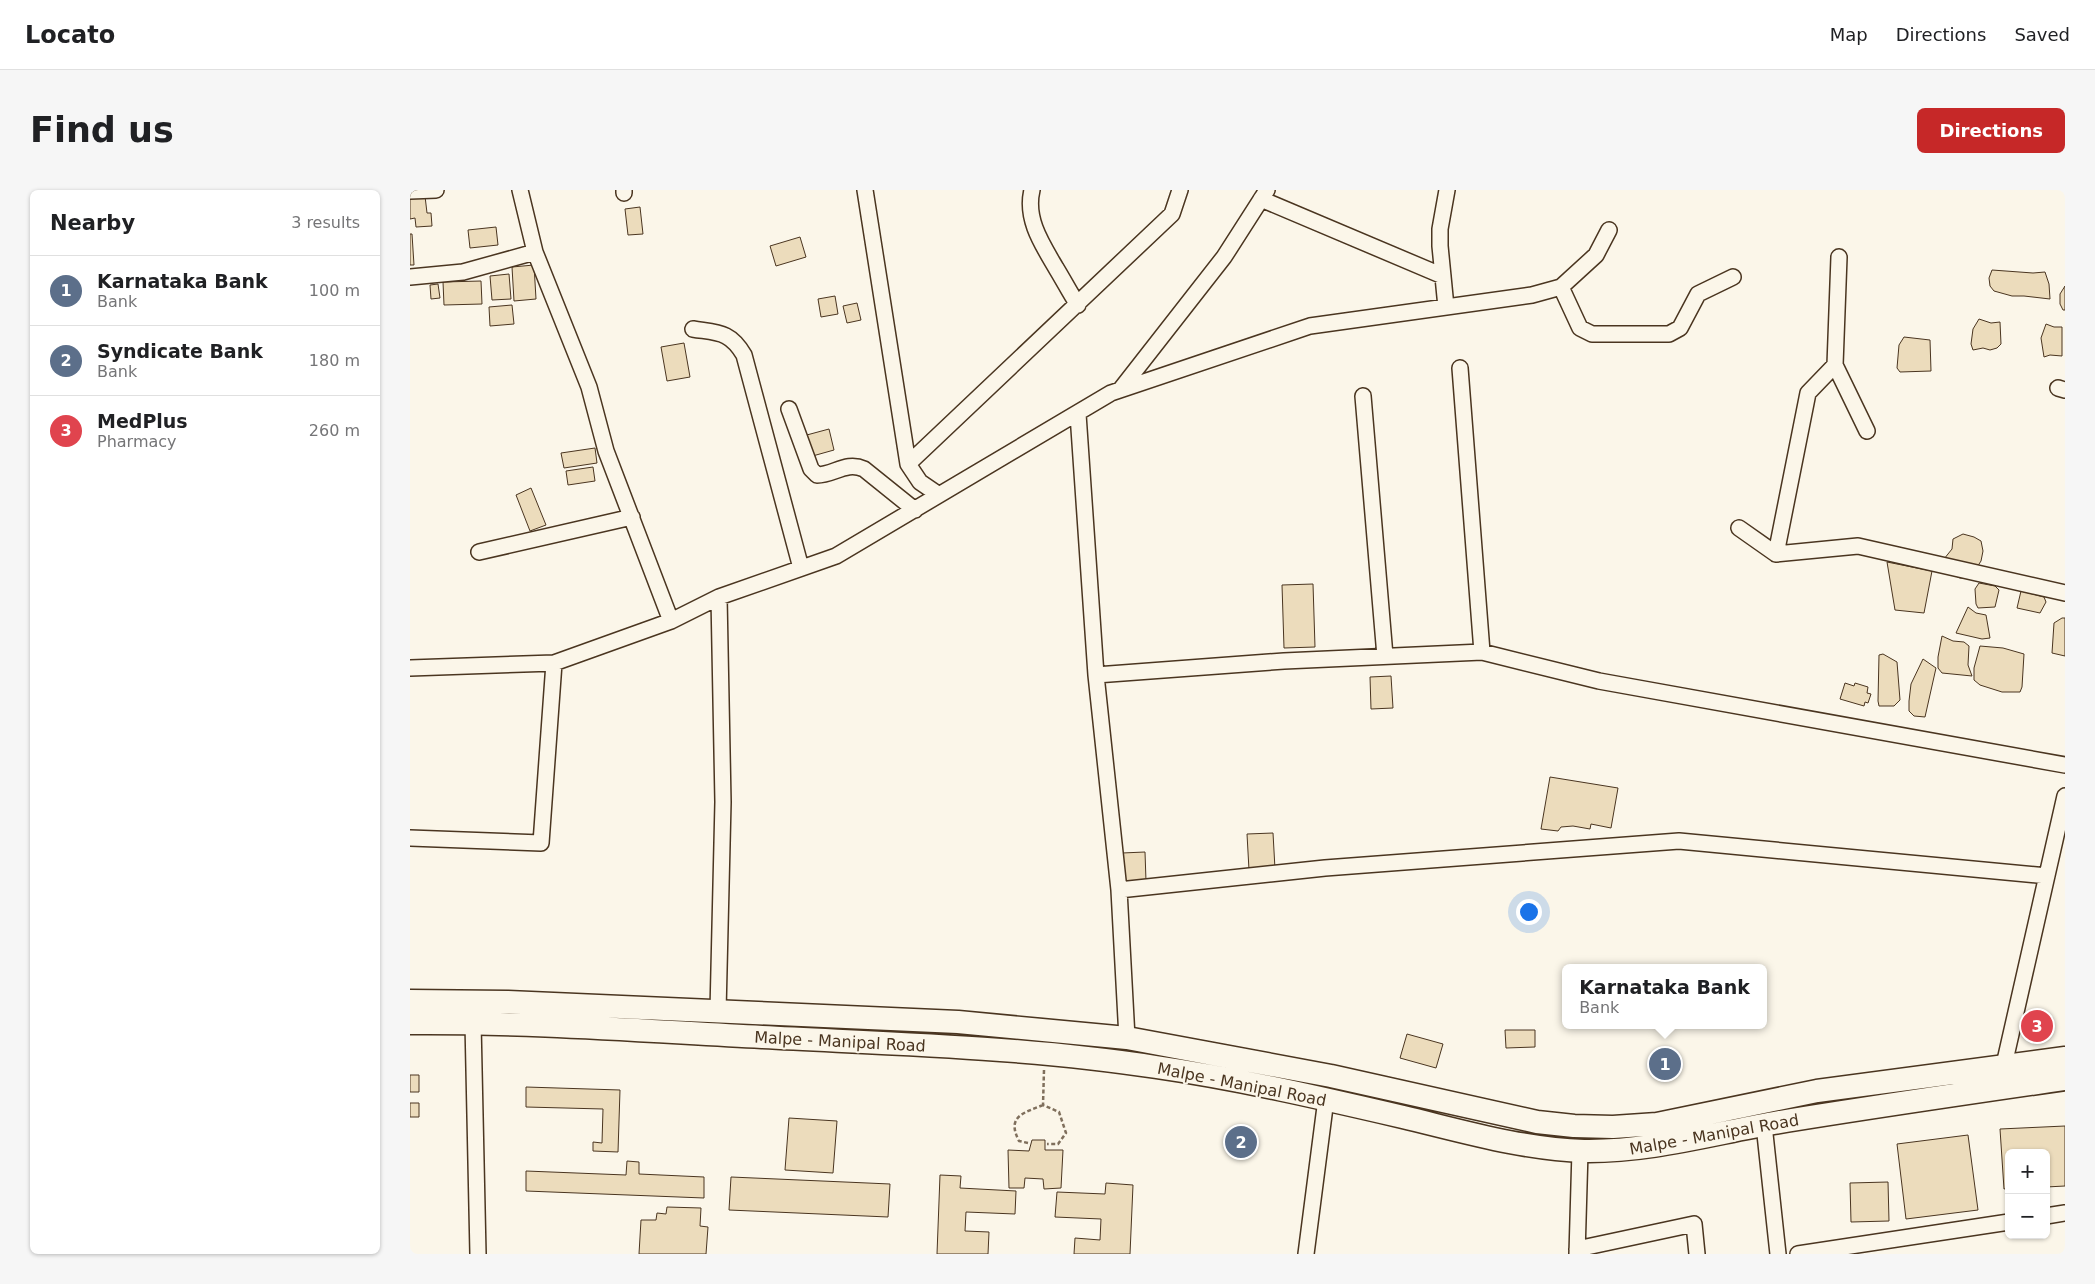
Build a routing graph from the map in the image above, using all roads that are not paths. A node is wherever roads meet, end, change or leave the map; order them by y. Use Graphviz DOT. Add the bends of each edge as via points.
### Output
graph roads {
  1 [pos="436,190"];
  2 [pos="520,190"];
  3 [pos="865,190"];
  4 [pos="1032,190"];
  5 [pos="1180,190"];
  6 [pos="1446,190"];
  7 [pos="410,191"];
  8 [pos="1264,194"];
  9 [pos="1609,230"];
  10 [pos="535,252"];
  11 [pos="1839,257"];
  12 [pos="1443,276"];
  13 [pos="410,277"];
  14 [pos="1733,277"];
  15 [pos="1561,287"];
  16 [pos="1078,305"];
  17 [pos="1446,307"];
  18 [pos="693,329"];
  19 [pos="1835,365"];
  20 [pos="1460,368"];
  21 [pos="1120,390"];
  22 [pos="1364,396"];
  23 [pos="789,409"];
  24 [pos="1078,414"];
  25 [pos="1867,431"];
  26 [pos="908,464"];
  27 [pos="939,496"];
  28 [pos="915,510"];
  29 [pos="632,517"];
  30 [pos="1739,528"];
  31 [pos="479,552"];
  32 [pos="1776,554"];
  33 [pos="801,568"];
  34 [pos="2065,593"];
  35 [pos="719,598"];
  36 [pos="671,621"];
  37 [pos="1482,652"];
  38 [pos="1385,656"];
  39 [pos="554,663"];
  40 [pos="410,668"];
  41 [pos="1096,675"];
  42 [pos="2065,765"];
  43 [pos="2065,796"];
  44 [pos="410,838"];
  45 [pos="2047,876"];
  46 [pos="1119,890"];
  47 [pos="410,1001"];
  48 [pos="718,1011"];
  49 [pos="793,1014"];
  50 [pos="410,1023"];
  51 [pos="473,1023"];
  52 [pos="1126,1038"];
  53 [pos="792,1039"];
  54 [pos="2065,1058"];
  55 [pos="2004,1065"];
  56 [pos="2065,1079"];
  57 [pos="1817,1091"];
  58 [pos="1326,1099"];
  59 [pos="1821,1116"];
  60 [pos="1764,1125"];
  61 [pos="1580,1150"];
  62 [pos="2065,1213"];
  63 [pos="2050,1215"];
  64 [pos="2005,1223"];
  65 [pos="1618,1247"];
  66 [pos="1577,1251"];
  67 [pos="478,1254"];
  68 [pos="1306,1254"];
  69 [pos="1697,1254"];
  70 [pos="1778,1254"];
  71 [pos="1798,1254"];
  1 -- 7 [label="street"];
  2 -- 10 [label="street"];
  3 -- 26 [label="street"];
  4 -- 16 [label="street" via="1029,204 1033,224 1045,252"];
  5 -- 16 [label="street" via="1172,214"];
  6 -- 12 [label="street" via="1440,229"];
  8 -- 12 [label="street"];
  8 -- 21 [label="street" via="1224,257"];
  9 -- 15 [label="street" via="1596,255"];
  10 -- 13 [label="street" via="463,272"];
  10 -- 29 [label="street" via="589,387 606,452"];
  11 -- 19 [label="street"];
  12 -- 17 [label="street"];
  14 -- 15 [label="street" via="1698,294 1680,328 1669,334 1585,332 1580,328"];
  15 -- 17 [label="street" via="1532,295"];
  16 -- 26 [label="street"];
  17 -- 21 [label="street" via="1310,326"];
  18 -- 33 [label="street" via="728,335 737,342 744,355"];
  19 -- 25 [label="street"];
  19 -- 32 [label="street" via="1808,393"];
  20 -- 37 [label="street"];
  21 -- 24 [label="street"];
  22 -- 38 [label="street"];
  23 -- 28 [label="street" via="811,469 817,475 855,465"];
  24 -- 27 [label="street"];
  24 -- 41 [label="street"];
  26 -- 27 [label="street" via="920,482"];
  27 -- 28 [label="street"];
  28 -- 33 [label="street" via="836,556"];
  29 -- 31 [label="street"];
  29 -- 36 [label="street"];
  30 -- 32 [label="street"];
  32 -- 34 [label="street" via="1858,546"];
  33 -- 35 [label="street"];
  35 -- 36 [label="street"];
  35 -- 48 [label="street" via="723,802"];
  36 -- 39 [label="street"];
  37 -- 38 [label="street"];
  37 -- 42 [label="street" via="1599,680"];
  38 -- 41 [label="street"];
  39 -- 40 [label="street"];
  39 -- 44 [label="street" via="541,843"];
  41 -- 46 [label="street"];
  43 -- 45 [label="street"];
  45 -- 46 [label="street" via="1679,841 1335,868"];
  45 -- 55 [label="street"];
  46 -- 52 [label="street"];
  47 -- 48 [label="highway, Malpe - Manipal Road"];
  48 -- 49 [label="highway, Malpe - Manipal Road"];
  49 -- 52 [label="highway, Malpe - Manipal Road" via="958,1022"];
  49 -- 53 [label="street"];
  50 -- 51 [label="highway, Malpe - Manipal Road"];
  51 -- 53 [label="highway, Malpe - Manipal Road"];
  51 -- 67 [label="street"];
  52 -- 57 [label="highway, Malpe - Manipal Road" via="1303,1070 1519,1118 1574,1126 1657,1124"];
  53 -- 58 [label="highway, Malpe - Manipal Road" via="1045,1053 1159,1067"];
  54 -- 55 [label="highway, Malpe - Manipal Road"];
  55 -- 57 [label="highway, Malpe - Manipal Road"];
  56 -- 59 [label="highway, Malpe - Manipal Road"];
  57 -- 59 [label="highway"];
  58 -- 61 [label="highway, Malpe - Manipal Road" via="1509,1142"];
  58 -- 68 [label="street"];
  59 -- 60 [label="highway, Malpe - Manipal Road"];
  60 -- 61 [label="highway, Malpe - Manipal Road" via="1661,1146 1616,1151"];
  60 -- 70 [label="street"];
  61 -- 66 [label="street"];
  62 -- 63 [label="street"];
  64 -- 71 [label="street"];
  65 -- 66 [label="street"];
  65 -- 69 [label="street" via="1694,1224"];
}
